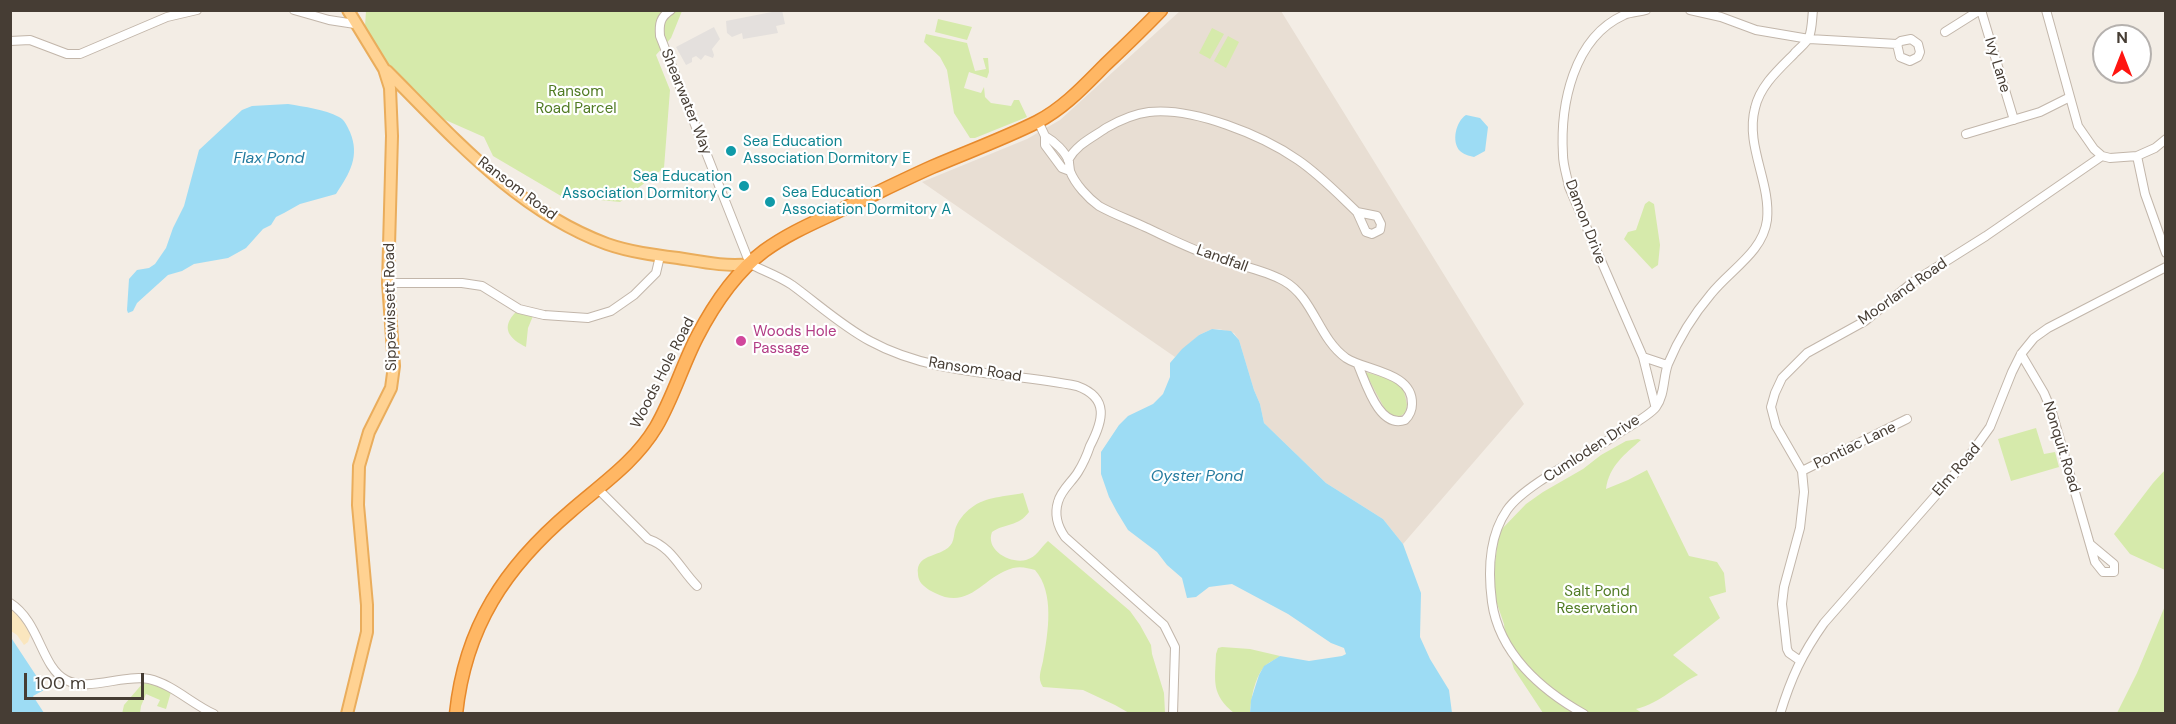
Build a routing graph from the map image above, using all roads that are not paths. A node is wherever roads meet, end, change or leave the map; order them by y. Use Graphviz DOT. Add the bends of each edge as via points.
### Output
graph roads {
  1 [pos="197,10"];
  2 [pos="294,10"];
  3 [pos="348,10"];
  4 [pos="671,10"];
  5 [pos="1161,10"];
  6 [pos="1646,10"];
  7 [pos="1690,10"];
  8 [pos="1813,10"];
  9 [pos="1980,10"];
  10 [pos="2046,10"];
  11 [pos="355,24"];
  12 [pos="1945,32"];
  13 [pos="1809,39"];
  14 [pos="10,41"];
  15 [pos="1897,44"];
  16 [pos="384,69"];
  17 [pos="2070,97"];
  18 [pos="2014,120"];
  19 [pos="1038,121"];
  20 [pos="1966,134"];
  21 [pos="1045,136"];
  22 [pos="2166,139"];
  23 [pos="2102,156"];
  24 [pos="2137,156"];
  25 [pos="1068,160"];
  26 [pos="1070,171"];
  27 [pos="1357,212"];
  28 [pos="2166,253"];
  29 [pos="660,256"];
  30 [pos="750,264"];
  31 [pos="2166,267"];
  32 [pos="388,283"];
  33 [pos="2021,354"];
  34 [pos="1643,357"];
  35 [pos="1358,365"];
  36 [pos="1667,365"];
  37 [pos="1656,407"];
  38 [pos="1907,419"];
  39 [pos="1802,471"];
  40 [pos="598,489"];
  41 [pos="2090,544"];
  42 [pos="697,586"];
  43 [pos="10,603"];
  44 [pos="1799,660"];
  45 [pos="214,714"];
  46 [pos="348,714"];
  47 [pos="456,714"];
  48 [pos="1173,714"];
  49 [pos="1584,714"];
  50 [pos="1780,714"];
  1 -- 14 [label="street" via="167,17 80,54 67,54 30,40"];
  2 -- 11 [label="street"];
  3 -- 11 [label="main road, Sippewissett Road"];
  4 -- 30 [label="street, Shearwater Way" via="659,24 660,36"];
  5 -- 19 [label="highway, Woods Hole Road" via="1076,94"];
  6 -- 34 [label="street, Damon Drive" via="1607,25 1590,43 1575,70 1564,112 1563,156 1569,187"];
  7 -- 13 [label="street" via="1756,30"];
  8 -- 13 [label="street"];
  9 -- 12 [label="street"];
  9 -- 18 [label="street, Ivy Lane"];
  10 -- 17 [label="street"];
  11 -- 16 [label="main road, Sippewissett Road"];
  13 -- 15 [label="street"];
  13 -- 36 [label="street, Cumloden Drive" via="1763,87 1755,108 1751,133 1765,196 1764,234 1753,252 1710,294"];
  16 -- 29 [label="main road, Ransom Road" via="483,166 530,202 599,241"];
  16 -- 32 [label="main road, Sippewissett Road" via="392,119"];
  17 -- 18 [label="street"];
  17 -- 23 [label="street" via="2078,126"];
  18 -- 20 [label="street"];
  19 -- 21 [label="street, Landfall"];
  19 -- 30 [label="highway, Woods Hole Road" via="793,232"];
  21 -- 25 [label="street, Landfall"];
  21 -- 26 [label="street, Landfall" via="1045,145 1062,168"];
  22 -- 24 [label="street"];
  23 -- 24 [label="street"];
  23 -- 39 [label="street, Moorland Road" via="1913,282 1865,321 1807,353 1794,365 1782,378 1772,407 1776,426"];
  24 -- 28 [label="street" via="2145,194"];
  25 -- 26 [label="street, Landfall"];
  25 -- 27 [label="street" via="1077,146 1120,120 1150,112 1183,114 1230,126 1270,144 1310,169"];
  26 -- 35 [label="street, Landfall" via="1081,189 1101,207 1203,253 1285,281 1305,301 1330,343"];
  29 -- 30 [label="main road, Ransom Road" via="731,266"];
  29 -- 32 [label="street" via="656,273 634,295 611,311 588,318 519,309 482,286"];
  30 -- 40 [label="highway, Woods Hole Road" via="728,287 697,336 656,428 619,472"];
  30 -- 48 [label="street, Ransom Road" via="790,284 870,341 916,360 963,371 1077,386 1094,397 1101,407 1100,424 1078,472 1057,503 1057,522 1065,537 1164,625 1172,637 1176,659"];
  31 -- 33 [label="street, Elm Road" via="2048,328"];
  32 -- 46 [label="main road, Sippewissett Road" via="394,366 391,388 369,432 359,466 367,632"];
  33 -- 41 [label="street, Nonquit Road" via="2052,412"];
  33 -- 44 [label="street, Elm Road" via="1985,436 1840,603"];
  34 -- 36 [label="street"];
  34 -- 37 [label="street, Damon Drive"];
  35 -- 35 [label="street, Landfall" via="1385,417 1395,422 1405,420 1412,406 1407,386 1392,376"];
  36 -- 37 [label="street, Cumloden Drive"];
  37 -- 49 [label="street, Cumloden Drive" via="1525,492 1508,508 1495,537 1490,583 1494,614 1502,632 1517,660 1535,681"];
  38 -- 39 [label="street, Pontiac Lane"];
  39 -- 44 [label="street, Moorland Road" via="1801,518 1782,604 1787,649"];
  40 -- 42 [label="street" via="648,539 674,556"];
  40 -- 47 [label="highway, Woods Hole Road" via="547,532 499,588 476,628"];
  43 -- 45 [label="street" via="29,621 54,669 67,681 85,684 148,679"];
  44 -- 50 [label="street, Elm Road"];
}
